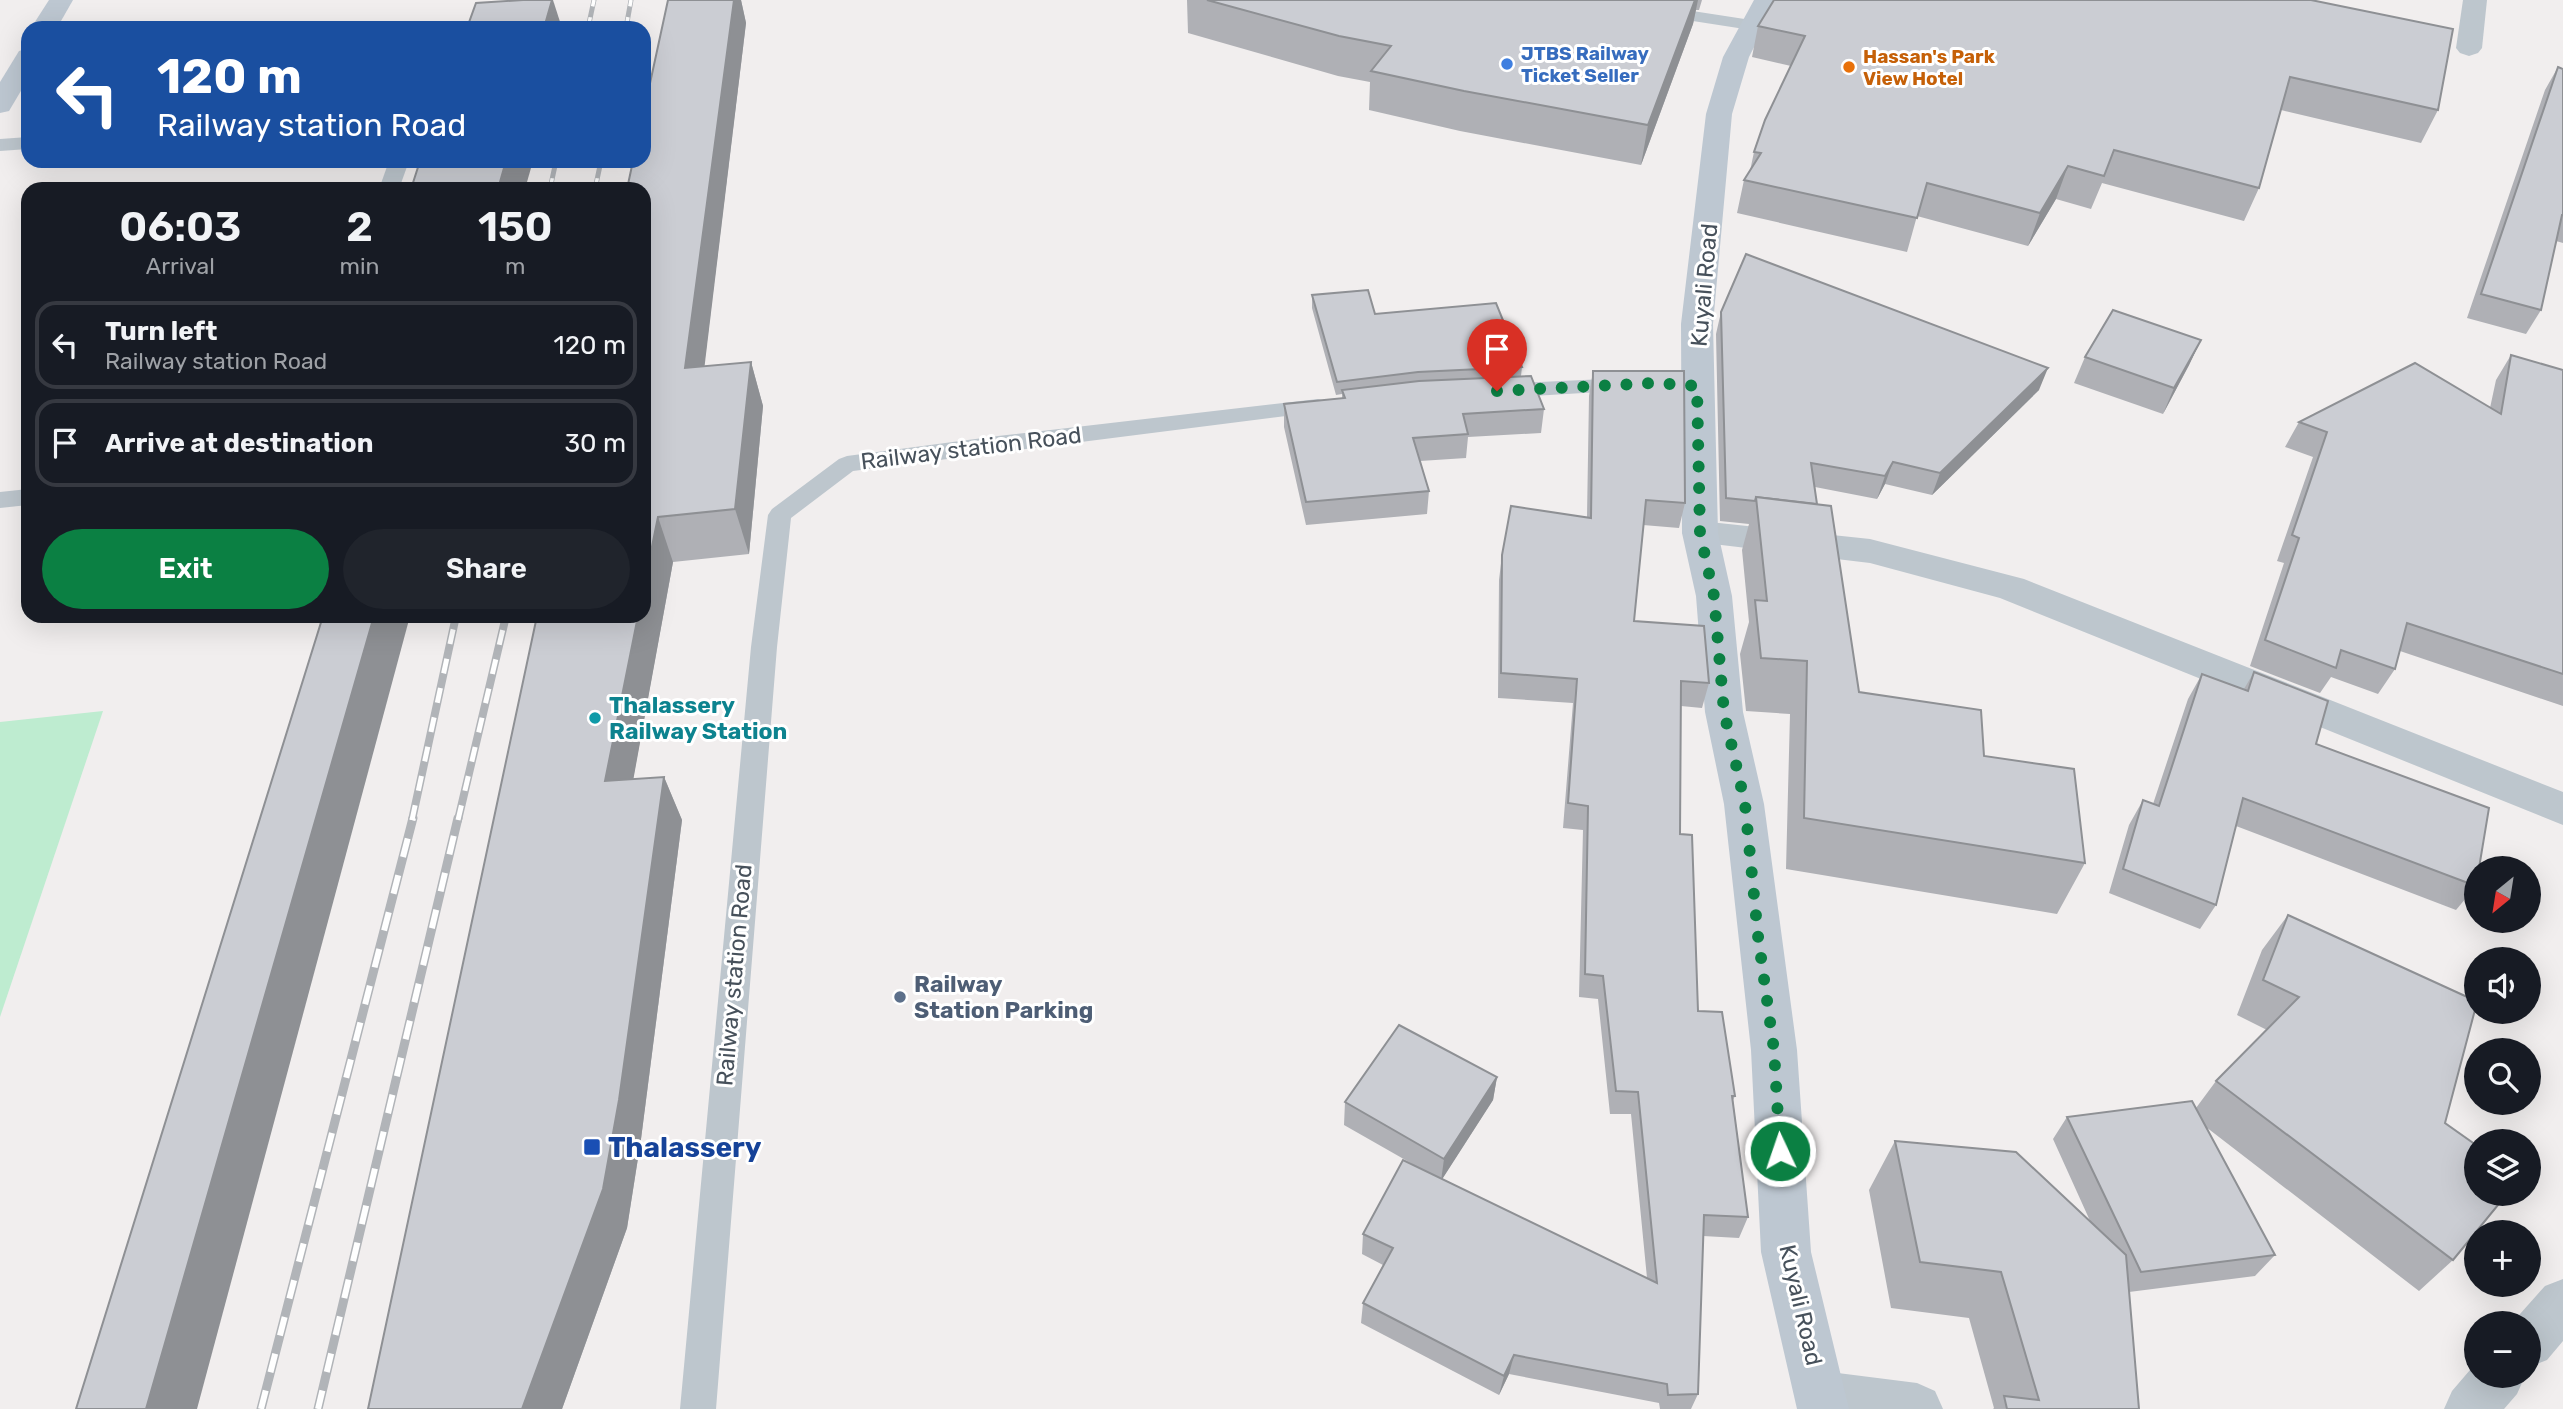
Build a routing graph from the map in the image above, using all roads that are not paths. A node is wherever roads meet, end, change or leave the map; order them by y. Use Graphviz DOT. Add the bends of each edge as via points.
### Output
graph roads {
  1 [pos="61,0"];
  2 [pos="2475,0"];
  3 [pos="1644,9"];
  4 [pos="1759,12"];
  5 [pos="48,21"];
  6 [pos="2469,48"];
  7 [pos="21,68"];
  8 [pos="0,104"];
  9 [pos="21,144"];
  10 [pos="0,145"];
  11 [pos="1676,385"];
  12 [pos="1473,392"];
  13 [pos="1339,404"];
  14 [pos="21,498"];
  15 [pos="0,500"];
  16 [pos="1700,533"];
  17 [pos="2563,809"];
  18 [pos="2563,1303"];
  19 [pos="2541,1328"];
  20 [pos="2488,1388"];
  21 [pos="1823,1403"];
  22 [pos="698,1409"];
  23 [pos="1917,1409"];
  24 [pos="2470,1409"];
  1 -- 5 [label="main road"];
  2 -- 6 [label="street"];
  3 -- 4 [label="lane"];
  4 -- 11 [label="main road, Kuyali Road" via="1736,57 1719,114 1697,324"];
  7 -- 8 [label="main road"];
  9 -- 10 [label="lane"];
  11 -- 12 [label="lane"];
  11 -- 16 [label="main road, Kuyali Road"];
  13 -- 22 [label="lane, Railway station Road" via="847,464 780,515"];
  14 -- 15 [label="lane"];
  16 -- 17 [label="street" via="1870,551 2011,588"];
  16 -- 21 [label="main road, Kuyali Road" via="1714,596 1724,712 1745,804 1774,1050 1786,1252"];
  18 -- 19 [label="street"];
  20 -- 24 [label="street"];
  21 -- 23 [label="street"];
}
